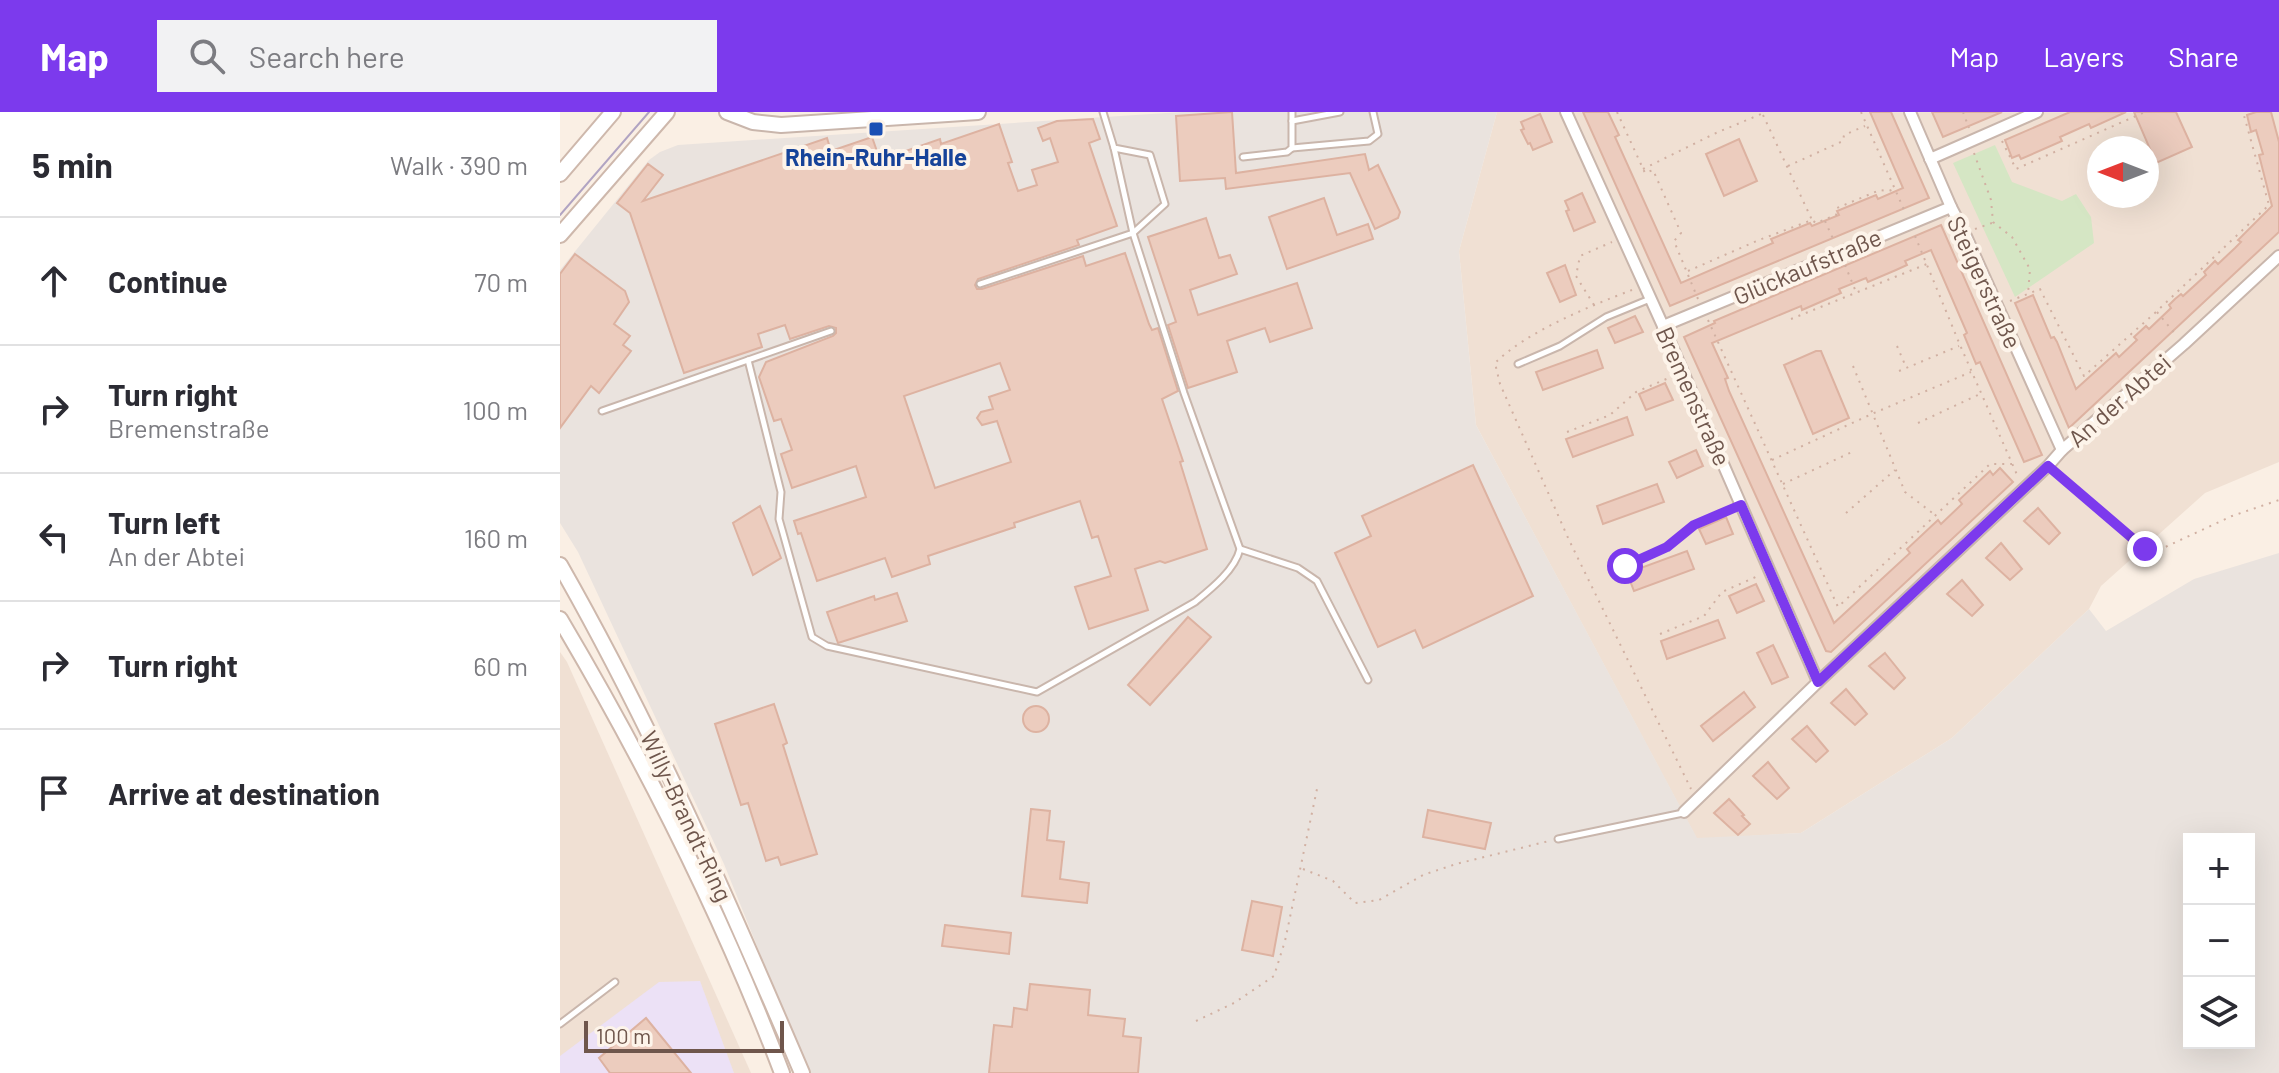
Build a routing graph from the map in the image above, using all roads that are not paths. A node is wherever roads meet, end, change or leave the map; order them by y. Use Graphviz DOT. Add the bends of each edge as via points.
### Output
graph roads {
  1 [pos="613,112"];
  2 [pos="667,112"];
  3 [pos="727,112"];
  4 [pos="978,112"];
  5 [pos="1103,112"];
  6 [pos="1292,112"];
  7 [pos="1340,112"];
  8 [pos="1373,112"];
  9 [pos="1566,112"];
  10 [pos="1910,112"];
  11 [pos="2037,112"];
  12 [pos="879,115"];
  13 [pos="801,118"];
  14 [pos="1292,121"];
  15 [pos="1114,148"];
  16 [pos="1292,148"];
  17 [pos="1243,157"];
  18 [pos="1930,159"];
  19 [pos="560,174"];
  20 [pos="1951,207"];
  21 [pos="1133,233"];
  22 [pos="560,235"];
  23 [pos="2279,256"];
  24 [pos="980,284"];
  25 [pos="1651,298"];
  26 [pos="1663,326"];
  27 [pos="831,331"];
  28 [pos="748,360"];
  29 [pos="1518,364"];
  30 [pos="602,411"];
  31 [pos="2062,450"];
  32 [pos="1240,549"];
  33 [pos="560,565"];
  34 [pos="560,619"];
  35 [pos="1368,680"];
  36 [pos="1818,682"];
  37 [pos="1684,812"];
  38 [pos="1558,839"];
  39 [pos="615,982"];
  40 [pos="560,1024"];
  41 [pos="782,1073"];
  42 [pos="802,1073"];
  1 -- 19 [label="main road"];
  2 -- 22 [label="main road"];
  3 -- 13 [label="main road" via="781,125"];
  4 -- 12 [label="main road"];
  5 -- 15 [label="lane"];
  6 -- 14 [label="lane"];
  7 -- 14 [label="lane"];
  8 -- 16 [label="lane" via="1378,134 1369,141"];
  9 -- 25 [label="street, Bremenstraße"];
  10 -- 18 [label="street, Steigerstraße"];
  11 -- 18 [label="street"];
  12 -- 13 [label="main road"];
  14 -- 16 [label="lane"];
  15 -- 21 [label="lane"];
  15 -- 21 [label="lane" via="1150,155 1165,204"];
  16 -- 17 [label="lane"];
  18 -- 20 [label="street, Steigerstraße"];
  20 -- 26 [label="street, Glückaufstraße"];
  20 -- 31 [label="street, Steigerstraße"];
  21 -- 24 [label="lane"];
  21 -- 32 [label="lane"];
  23 -- 31 [label="street, An der Abtei"];
  25 -- 26 [label="street, Bremenstraße"];
  25 -- 29 [label="lane"];
  26 -- 36 [label="street, Bremenstraße"];
  27 -- 28 [label="lane"];
  28 -- 30 [label="lane"];
  28 -- 32 [label="lane" via="781,492 779,519 787,548 812,637 827,646 1037,692 1195,602 1238,558"];
  31 -- 36 [label="street, An der Abtei"];
  32 -- 35 [label="lane" via="1298,568 1317,581"];
  33 -- 42 [label="main road, Willy-Brandt-Ring" via="598,631 706,854"];
  34 -- 41 [label="main road, Willy-Brandt-Ring" via="665,809"];
  36 -- 37 [label="street, An der Abtei"];
  37 -- 38 [label="lane"];
  39 -- 40 [label="lane"];
}
